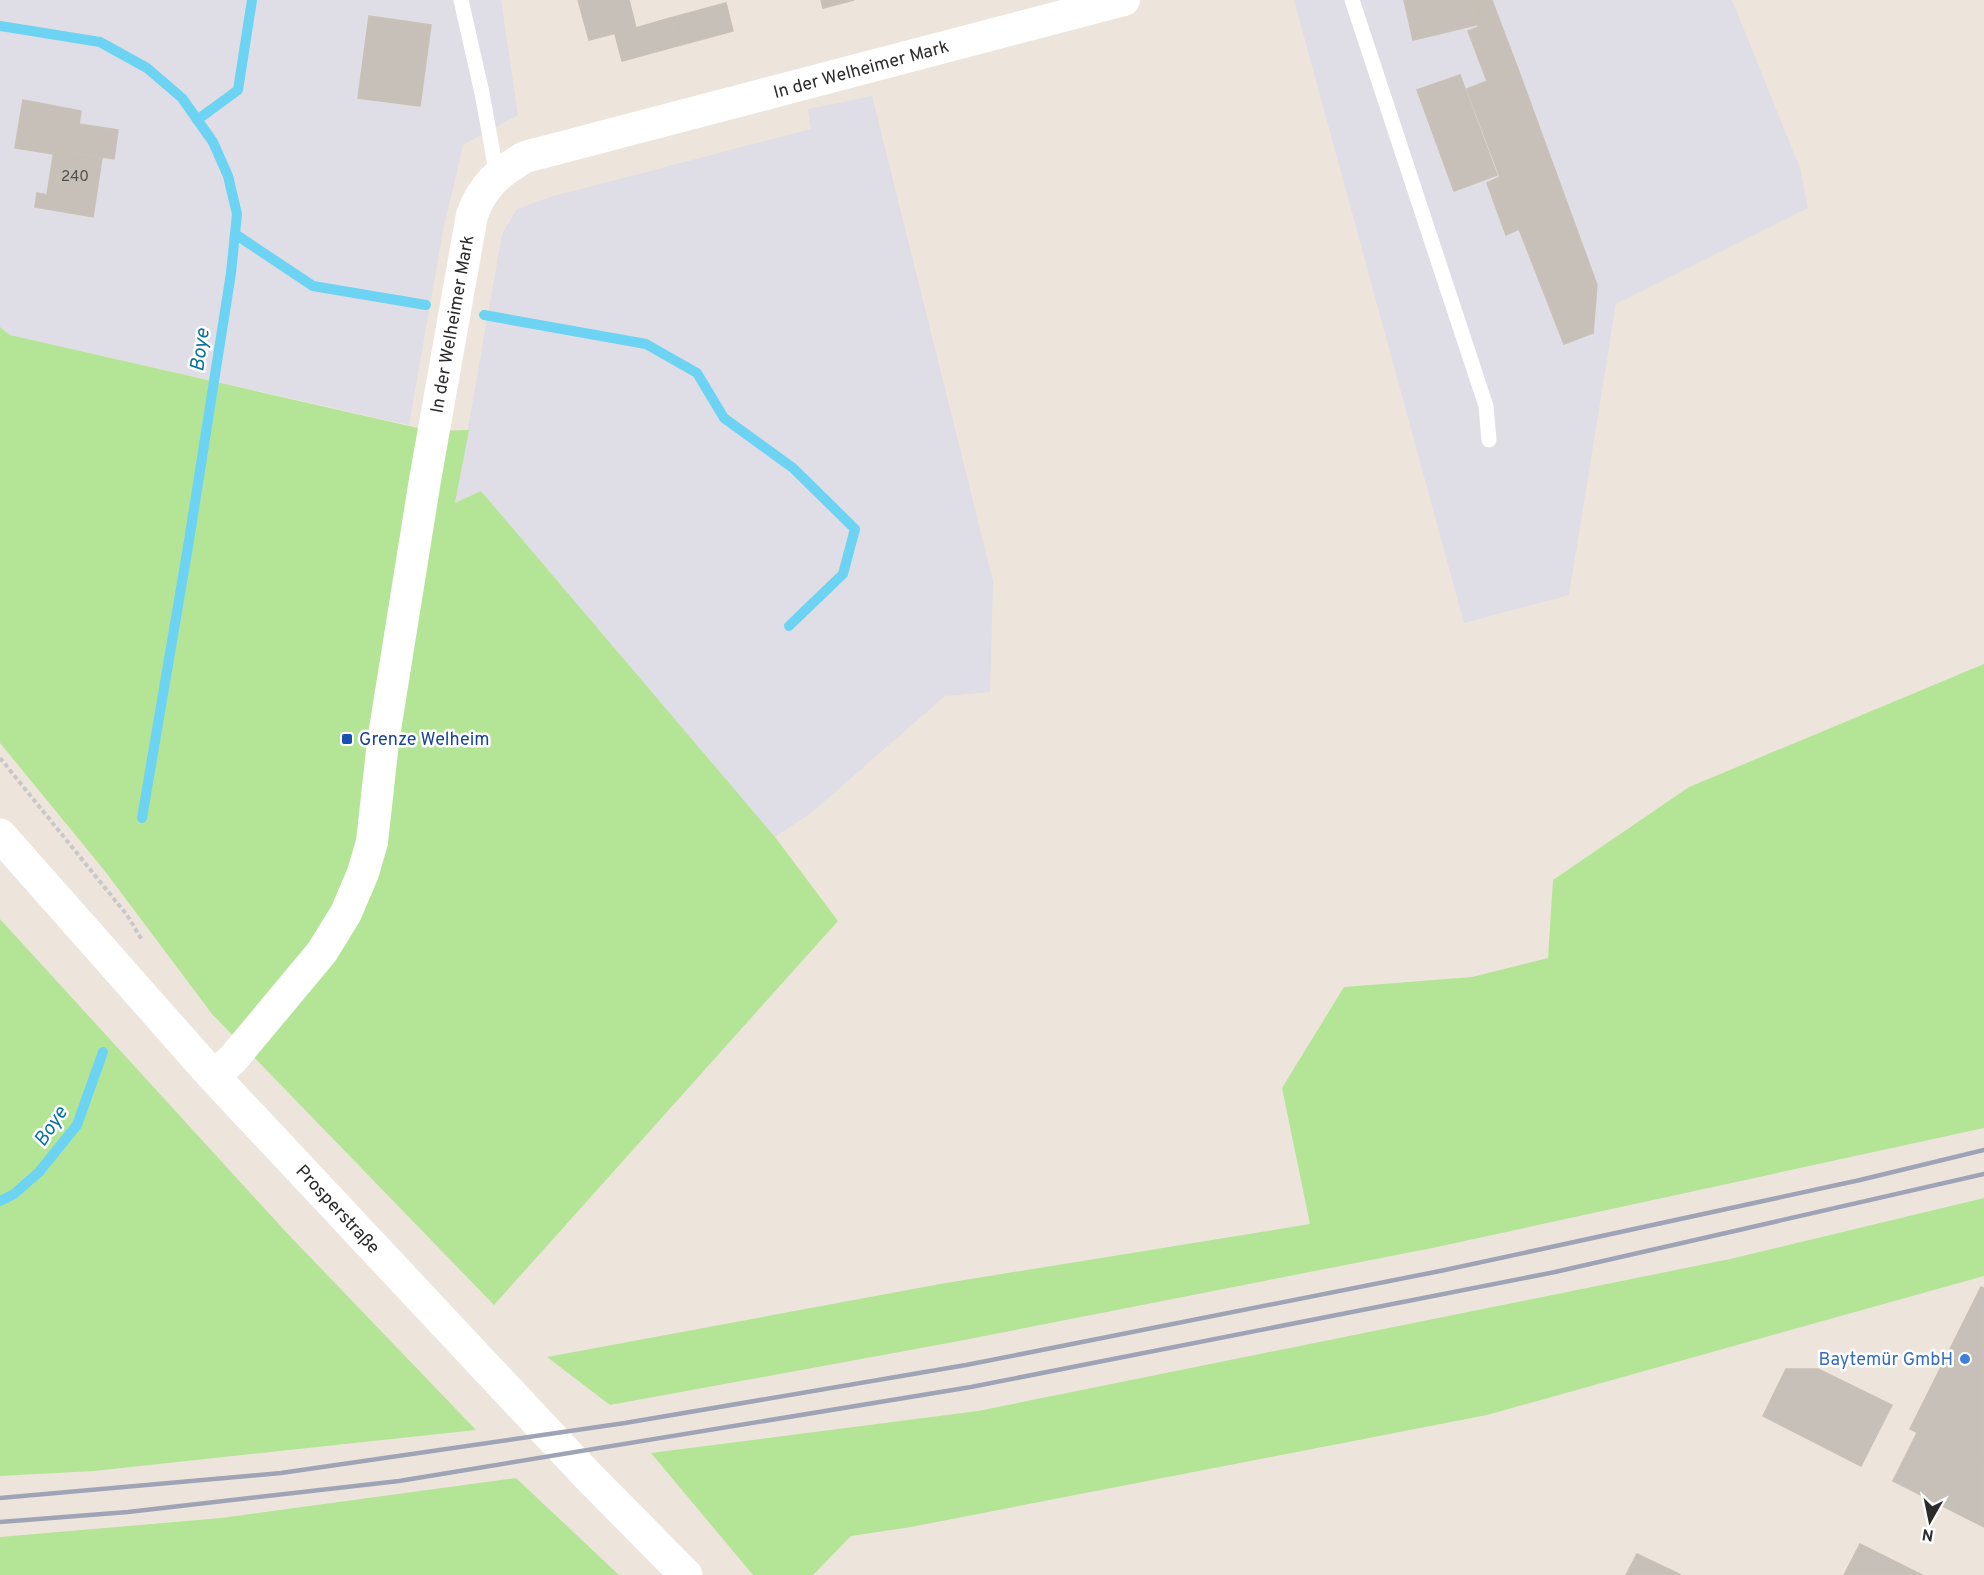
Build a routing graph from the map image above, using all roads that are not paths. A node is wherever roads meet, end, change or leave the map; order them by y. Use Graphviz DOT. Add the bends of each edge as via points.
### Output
graph roads {
  1 [pos="461,0"];
  2 [pos="1124,0"];
  3 [pos="1352,0"];
  4 [pos="497,176"];
  5 [pos="1489,440"];
  6 [pos="0,835"];
  7 [pos="213,1076"];
  8 [pos="686,1575"];
  1 -- 4 [label="lane"];
  2 -- 4 [label="street, In der Welheimer Mark" via="525,158"];
  3 -- 5 [label="lane" via="1486,406"];
  4 -- 7 [label="street, In der Welheimer Mark" via="478,199 471,215 385,731 372,842 363,873 346,913 322,952 232,1060"];
  6 -- 7 [label="main road, Prosperstraße"];
  7 -- 8 [label="main road, Prosperstraße" via="588,1476"];
}
